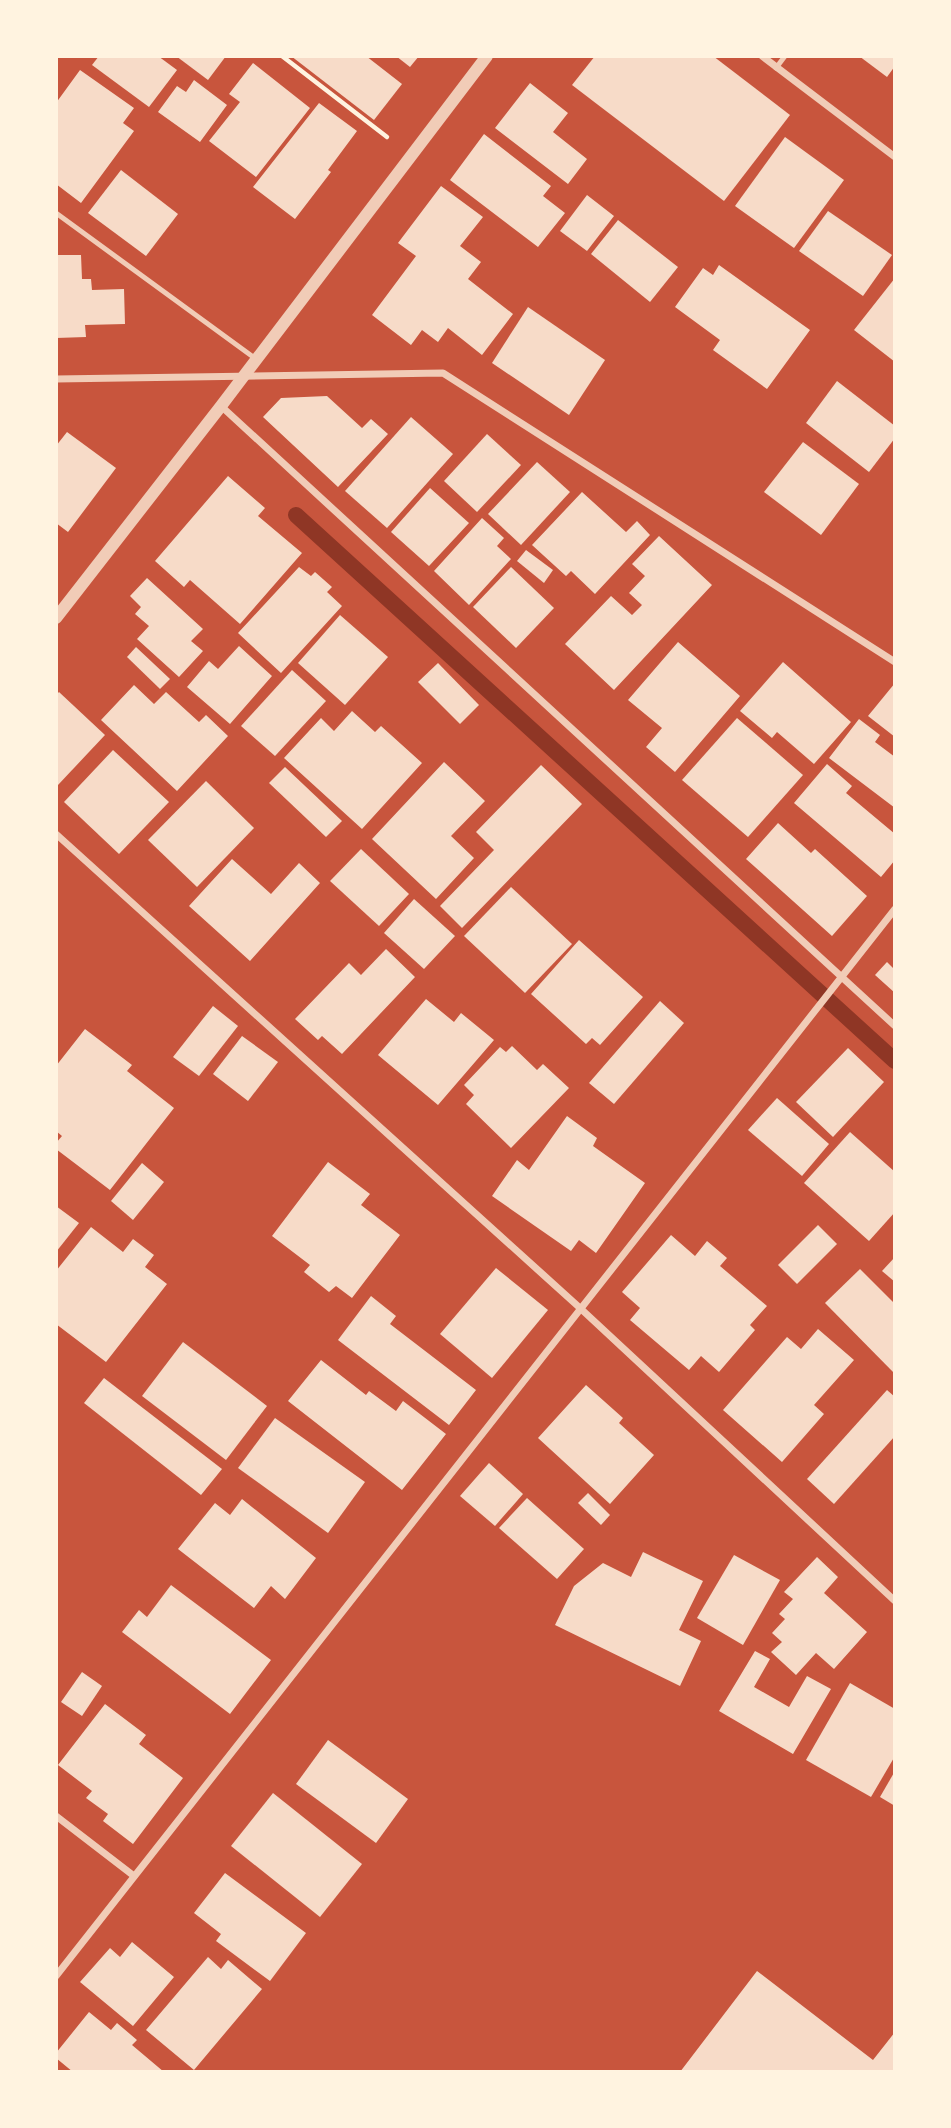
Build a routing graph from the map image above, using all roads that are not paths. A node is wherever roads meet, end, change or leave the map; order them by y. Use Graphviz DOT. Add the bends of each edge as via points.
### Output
graph roads {
  1 [pos="487,56"];
  2 [pos="762,56"];
  3 [pos="785,56"];
  4 [pos="776,68"];
  5 [pos="895,157"];
  6 [pos="56,214"];
  7 [pos="256,359"];
  8 [pos="244,375"];
  9 [pos="56,379"];
  10 [pos="220,406"];
  11 [pos="56,618"];
  12 [pos="895,662"];
  13 [pos="56,834"];
  14 [pos="895,909"];
  15 [pos="840,979"];
  16 [pos="895,1026"];
  17 [pos="580,1308"];
  18 [pos="895,1601"];
  19 [pos="56,1816"];
  20 [pos="134,1876"];
  21 [pos="56,1976"];
  1 -- 7 [label="street"];
  2 -- 4 [label="street"];
  3 -- 4 [label="lane"];
  4 -- 5 [label="street"];
  6 -- 7 [label="lane"];
  7 -- 8 [label="street"];
  8 -- 9 [label="street"];
  8 -- 10 [label="street"];
  8 -- 12 [label="street" via="443,373"];
  10 -- 11 [label="street"];
  10 -- 15 [label="street"];
  13 -- 17 [label="street"];
  14 -- 15 [label="street"];
  15 -- 16 [label="street"];
  15 -- 17 [label="street"];
  17 -- 18 [label="street"];
  17 -- 20 [label="street"];
  19 -- 20 [label="street"];
  20 -- 21 [label="street"];
}
